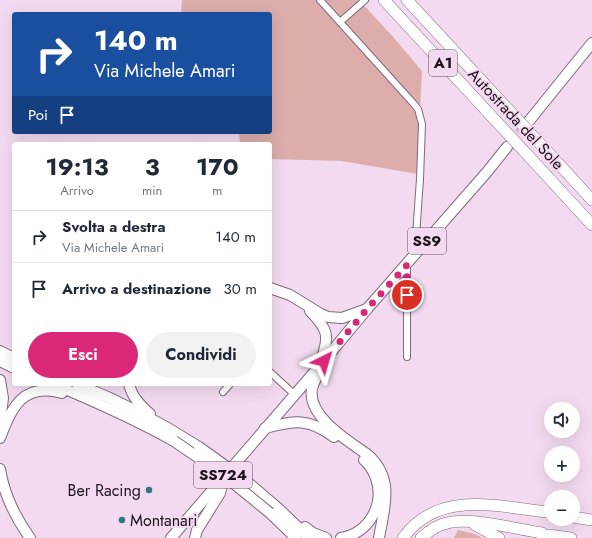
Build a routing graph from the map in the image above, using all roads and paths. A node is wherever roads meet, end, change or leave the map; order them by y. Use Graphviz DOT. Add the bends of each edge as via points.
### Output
graph roads {
  1 [pos="320,0"];
  2 [pos="365,0"];
  3 [pos="407,0"];
  4 [pos="387,3"];
  5 [pos="340,22"];
  6 [pos="592,43"];
  7 [pos="529,121"];
  8 [pos="507,148"];
  9 [pos="592,200"];
  10 [pos="592,225"];
  11 [pos="417,253"];
  12 [pos="407,265"];
  13 [pos="272,289"];
  14 [pos="297,299"];
  15 [pos="367,309"];
  16 [pos="0,351"];
  17 [pos="330,353"];
  18 [pos="12,354"];
  19 [pos="12,357"];
  20 [pos="407,357"];
  21 [pos="0,361"];
  22 [pos="12,367"];
  23 [pos="317,369"];
  24 [pos="272,374"];
  25 [pos="0,380"];
  26 [pos="58,386"];
  27 [pos="82,386"];
  28 [pos="130,386"];
  29 [pos="228,386"];
  30 [pos="223,392"];
  31 [pos="295,395"];
  32 [pos="105,405"];
  33 [pos="0,422"];
  34 [pos="162,424"];
  35 [pos="265,428"];
  36 [pos="176,437"];
  37 [pos="0,438"];
  38 [pos="0,469"];
  39 [pos="224,476"];
  40 [pos="275,509"];
  41 [pos="544,512"];
  42 [pos="580,518"];
  43 [pos="592,520"];
  44 [pos="470,522"];
  45 [pos="30,538"];
  46 [pos="171,538"];
  47 [pos="195,538"];
  48 [pos="296,538"];
  49 [pos="309,538"];
  50 [pos="326,538"];
  51 [pos="341,538"];
  52 [pos="379,538"];
  53 [pos="403,538"];
  54 [pos="421,538"];
  55 [pos="499,538"];
  56 [pos="571,538"];
  1 -- 5 [label="street"];
  2 -- 5 [label="street"];
  3 -- 9 [label="highway, Autostrada del Sole / A1, bridge"];
  4 -- 10 [label="highway, Autostrada del Sole / A1, bridge"];
  5 -- 11 [label="street" via="421,115"];
  6 -- 7 [label="main road"];
  8 -- 11 [label="main road, SS9"];
  11 -- 12 [label="main road, SS9"];
  12 -- 15 [label="main road, SS9"];
  12 -- 20 [label="street"];
  13 -- 14 [label="main road"];
  14 -- 15 [label="main road" via="321,314 335,318"];
  14 -- 23 [label="main road" via="319,320 327,334 327,344"];
  15 -- 17 [label="main road, SS9"];
  16 -- 18 [label="main road"];
  16 -- 19 [label="main road"];
  17 -- 23 [label="main road, SS9"];
  17 -- 52 [label="main road" via="313,386 312,399 327,423 374,461 382,471 386,491"];
  21 -- 22 [label="main road"];
  23 -- 31 [label="main road, SS9"];
  24 -- 31 [label="street"];
  25 -- 33 [label="main road" via="3,398"];
  26 -- 32 [label="main road, SS724"];
  27 -- 34 [label="main road, SS724"];
  28 -- 34 [label="main road" via="136,401"];
  29 -- 30 [label="street"];
  31 -- 35 [label="main road, SS9"];
  32 -- 36 [label="main road, SS724"];
  32 -- 37 [label="main road" via="54,391 32,393 13,408"];
  34 -- 36 [label="main road, SS724"];
  35 -- 39 [label="main road, SS9"];
  35 -- 51 [label="main road" via="300,421 310,424 326,431 372,468 378,486 376,511 363,528"];
  36 -- 40 [label="main road, SS724, bridge" via="221,473"];
  38 -- 45 [label="main road" via="6,497"];
  39 -- 46 [label="main road, SS9"];
  39 -- 47 [label="main road" via="220,493 197,530"];
  40 -- 48 [label="main road, SS724"];
  40 -- 49 [label="main road, SS724"];
  40 -- 50 [label="main road" via="291,515 313,533"];
  41 -- 53 [label="highway" via="479,504 454,506 428,514"];
  42 -- 43 [label="highway"];
  44 -- 54 [label="highway" via="446,523 432,529"];
  44 -- 55 [label="highway"];
  44 -- 56 [label="highway"];
}
